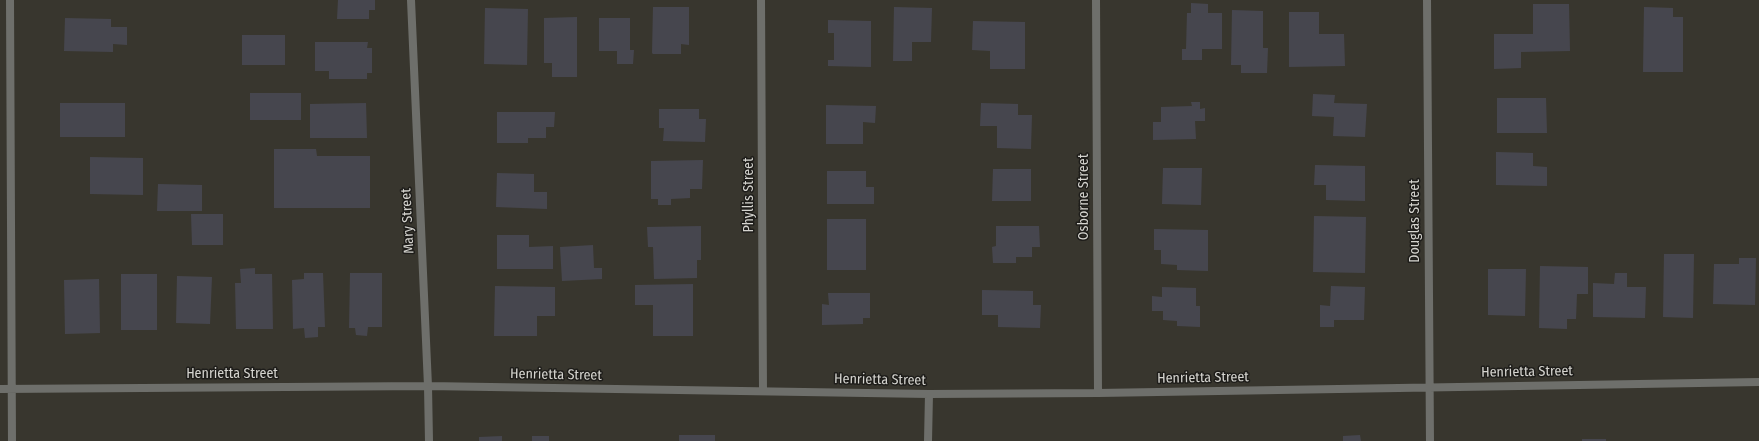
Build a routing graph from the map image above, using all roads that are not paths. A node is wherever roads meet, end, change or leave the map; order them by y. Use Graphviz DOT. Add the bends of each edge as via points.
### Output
graph roads {
  1 [pos="10,0"];
  2 [pos="411,0"];
  3 [pos="761,0"];
  4 [pos="1096,0"];
  5 [pos="1427,0"];
  6 [pos="1759,382"];
  7 [pos="428,386"];
  8 [pos="1429,387"];
  9 [pos="0,388"];
  10 [pos="11,388"];
  11 [pos="763,391"];
  12 [pos="1098,393"];
  13 [pos="929,394"];
  14 [pos="12,441"];
  15 [pos="429,441"];
  16 [pos="928,441"];
  17 [pos="1430,441"];
  1 -- 10 [label="street"];
  2 -- 7 [label="street, Mary Street"];
  3 -- 11 [label="street, Phyllis Street"];
  4 -- 12 [label="street, Osborne Street"];
  5 -- 8 [label="street, Douglas Street"];
  6 -- 8 [label="street, Henrietta Street"];
  7 -- 10 [label="street, Henrietta Street"];
  7 -- 11 [label="street, Henrietta Street"];
  7 -- 15 [label="street, Mary Street"];
  8 -- 12 [label="street, Henrietta Street"];
  8 -- 17 [label="street, Douglas Street"];
  9 -- 10 [label="street, Henrietta Street"];
  10 -- 14 [label="street"];
  11 -- 13 [label="street, Henrietta Street"];
  12 -- 13 [label="street, Henrietta Street"];
  13 -- 16 [label="street"];
}
